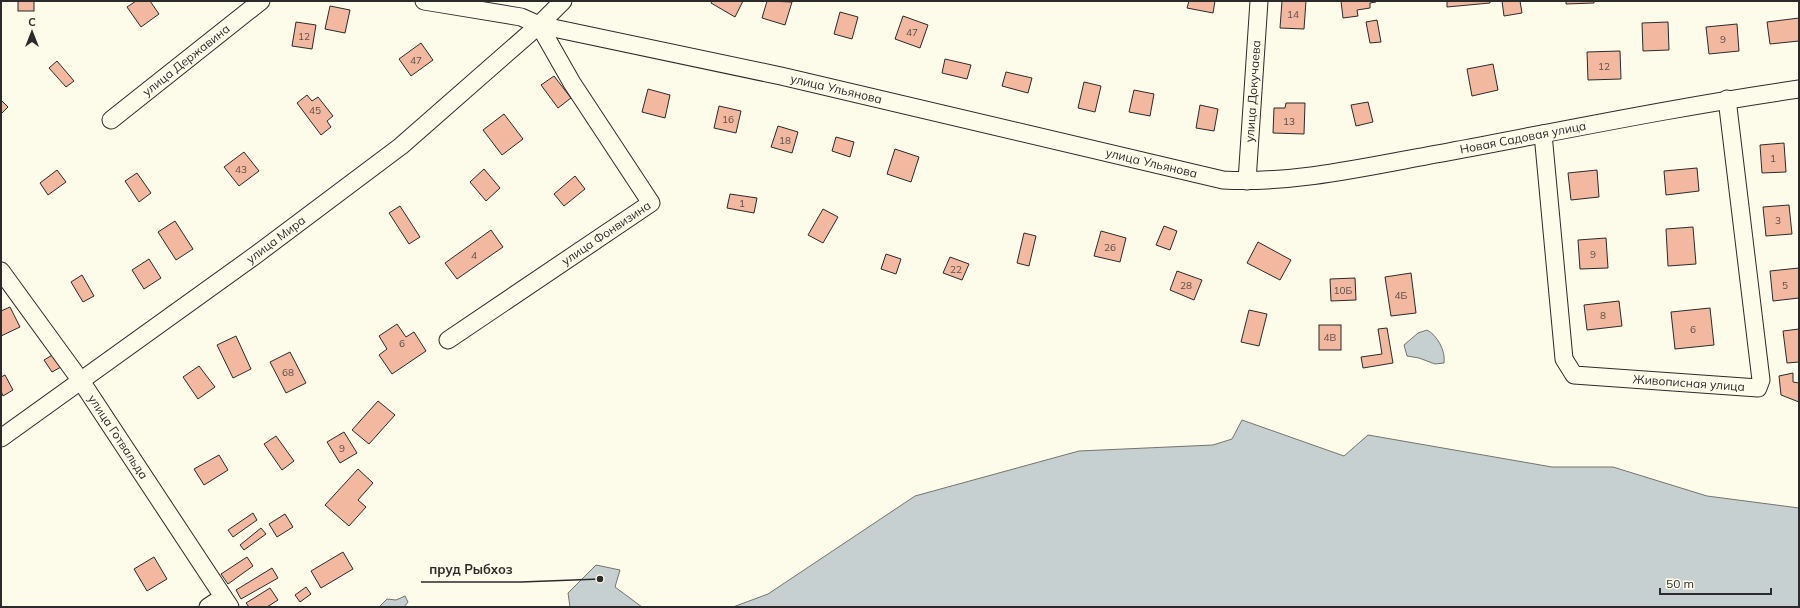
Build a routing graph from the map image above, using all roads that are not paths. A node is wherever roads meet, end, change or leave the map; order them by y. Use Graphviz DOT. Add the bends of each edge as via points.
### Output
graph roads {
  1 [pos="261,1"];
  2 [pos="424,1"];
  3 [pos="513,1"];
  4 [pos="563,1"];
  5 [pos="1259,1"];
  6 [pos="520,17"];
  7 [pos="539,25"];
  8 [pos="1799,89"];
  9 [pos="1726,99"];
  10 [pos="110,120"];
  11 [pos="1543,134"];
  12 [pos="1247,181"];
  13 [pos="1,271"];
  14 [pos="448,340"];
  15 [pos="81,381"];
  16 [pos="1,438"];
  17 [pos="226,602"];
  18 [pos="208,607"];
  1 -- 10 [label="street, улица Державина"];
  2 -- 6 [label="street, улица Ульянова"];
  3 -- 6 [label="street"];
  4 -- 7 [label="street, улица Мира"];
  5 -- 12 [label="street, улица Докучаева"];
  6 -- 7 [label="street, улица Ульянова"];
  7 -- 12 [label="street, улица Ульянова" via="782,76 1221,180"];
  7 -- 14 [label="street, улица Фонвизина" via="572,83 651,203"];
  7 -- 15 [label="street, улица Мира" via="401,146"];
  8 -- 9 [label="street, Новая Садовая улица"];
  9 -- 11 [label="street, Новая Садовая улица"];
  9 -- 11 [label="street, Живописная улица" via="1761,380 1758,388 1574,375 1564,359"];
  11 -- 12 [label="street, Новая Садовая улица" via="1354,169 1286,179"];
  13 -- 15 [label="street, улица Готвальда"];
  15 -- 16 [label="street, улица Мира"];
  15 -- 17 [label="street, улица Готвальда"];
  17 -- 18 [label="street"];
}
